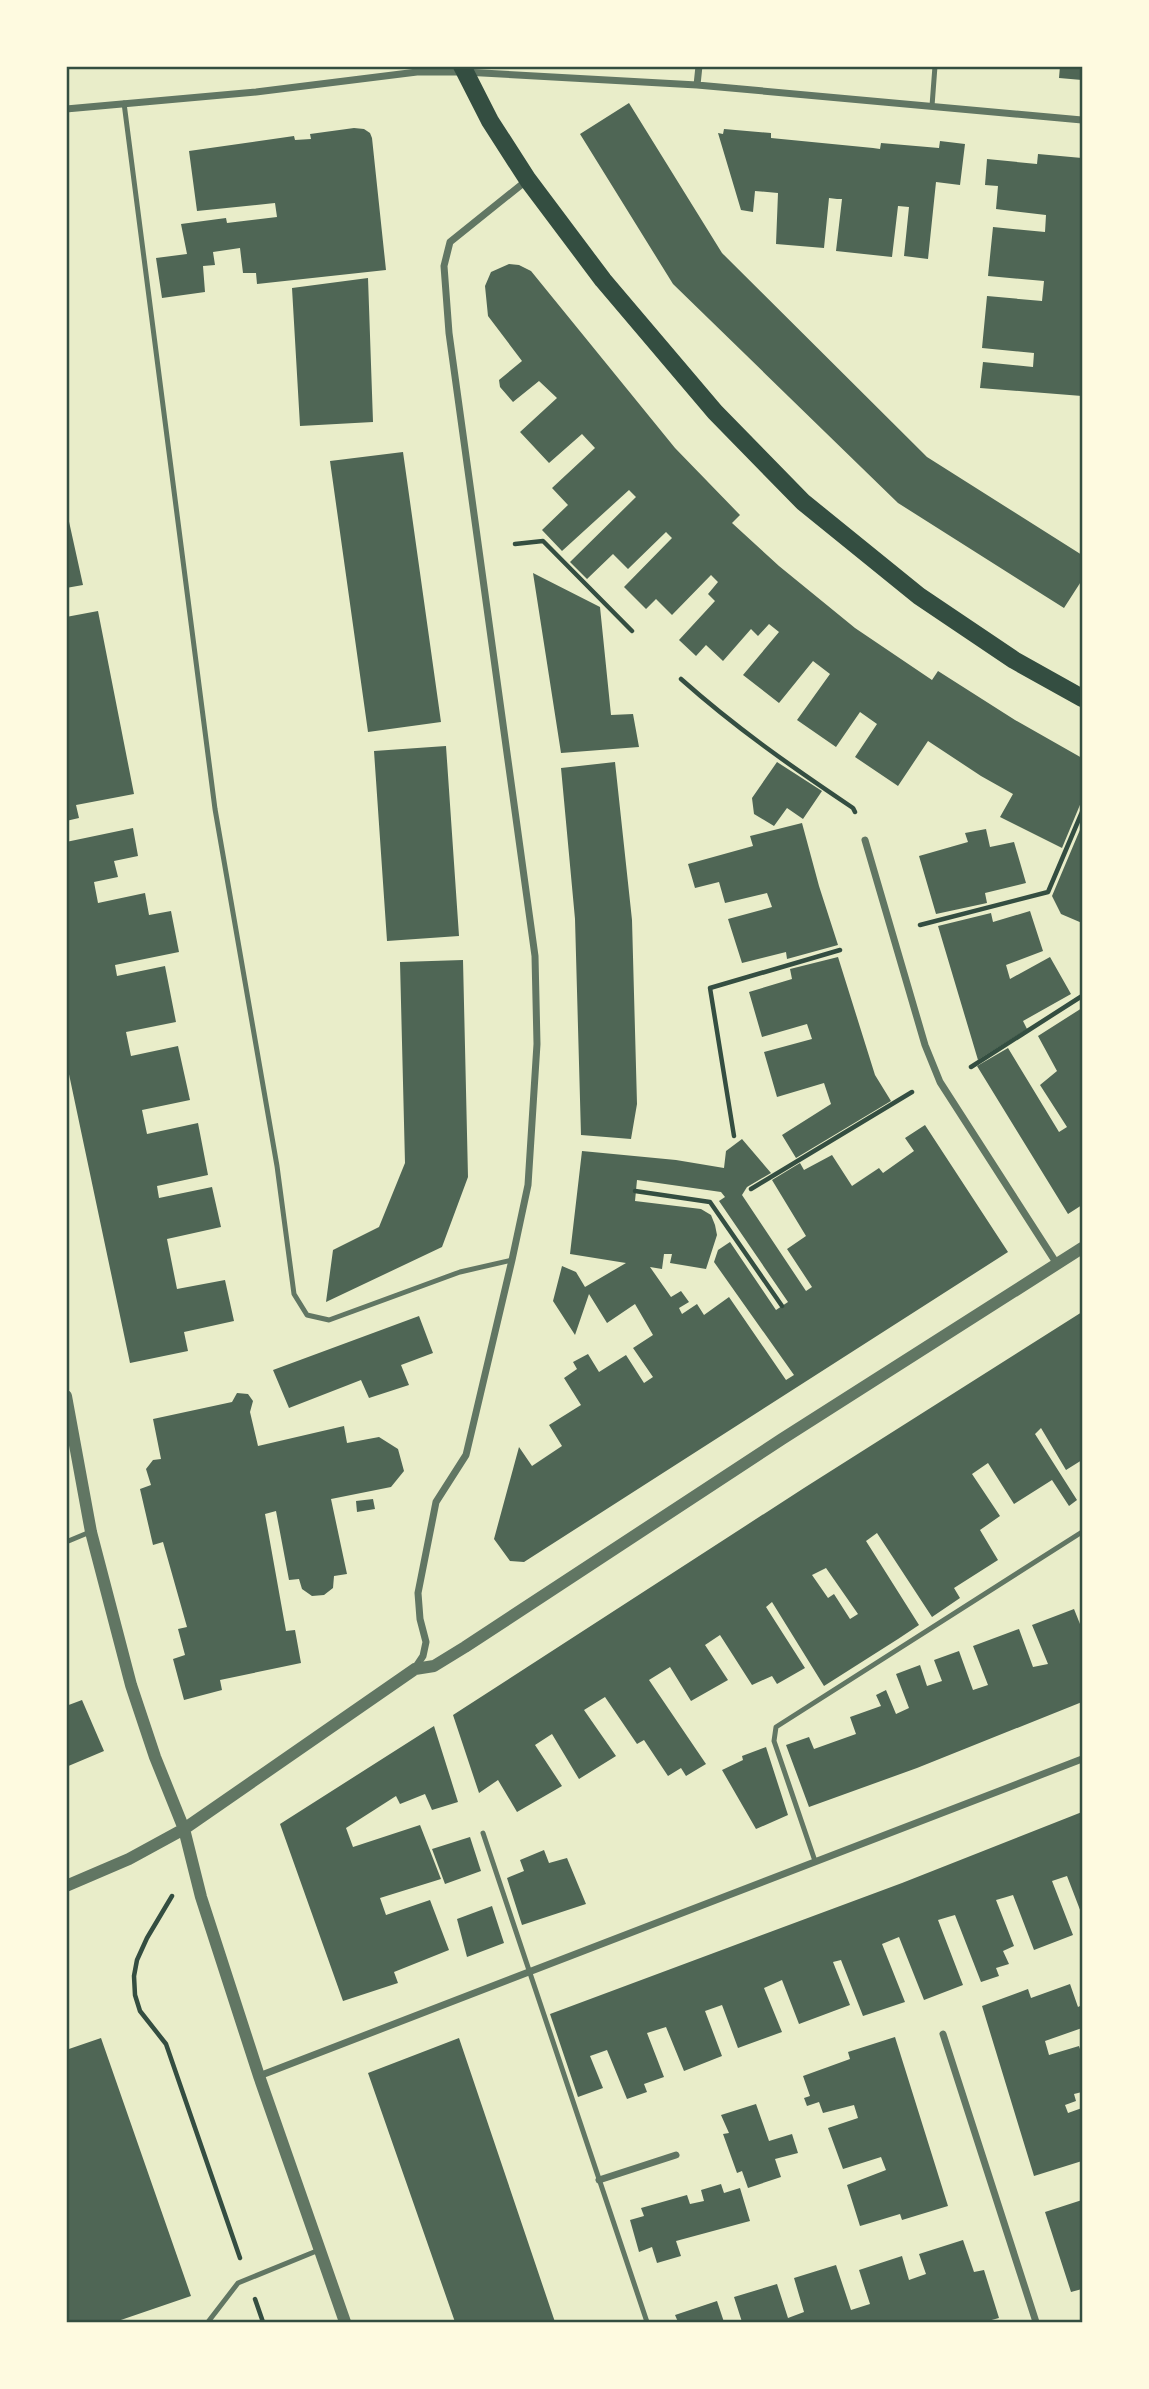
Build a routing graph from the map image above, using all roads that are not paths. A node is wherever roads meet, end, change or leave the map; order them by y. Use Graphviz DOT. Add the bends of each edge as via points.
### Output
graph roads {
  1 [pos="699,66"];
  2 [pos="935,66"];
  3 [pos="463,69"];
  4 [pos="697,85"];
  5 [pos="124,103"];
  6 [pos="932,106"];
  7 [pos="66,109"];
  8 [pos="1083,120"];
  9 [pos="528,180"];
  10 [pos="1083,698"];
  11 [pos="865,840"];
  12 [pos="1083,1248"];
  13 [pos="512,1260"];
  14 [pos="1057,1264"];
  15 [pos="66,1396"];
  16 [pos="91,1532"];
  17 [pos="1083,1532"];
  18 [pos="66,1542"];
  19 [pos="415,1669"];
  20 [pos="1083,1759"];
  21 [pos="184,1829"];
  22 [pos="483,1833"];
  23 [pos="816,1861"];
  24 [pos="66,1886"];
  25 [pos="529,1973"];
  26 [pos="943,2034"];
  27 [pos="259,2076"];
  28 [pos="676,2155"];
  29 [pos="599,2180"];
  30 [pos="320,2250"];
  31 [pos="208,2322"];
  32 [pos="345,2322"];
  33 [pos="647,2322"];
  34 [pos="1036,2322"];
  1 -- 4 [label="street"];
  2 -- 6 [label="lane"];
  3 -- 4 [label="street"];
  3 -- 5 [label="street"];
  3 -- 9 [label="main road"];
  4 -- 6 [label="street"];
  5 -- 7 [label="street"];
  5 -- 13 [label="lane" via="215,809 275,1153 294,1294 307,1315 329,1320 460,1272"];
  6 -- 8 [label="street"];
  9 -- 10 [label="main road" via="603,280 715,412 803,502 919,596 1014,660"];
  9 -- 13 [label="street" via="450,242 444,266 449,333 535,956 537,1044 528,1185"];
  11 -- 14 [label="street" via="940,1082"];
  12 -- 14 [label="street"];
  13 -- 19 [label="street" via="466,1455 436,1502 418,1593 426,1642"];
  14 -- 19 [label="street" via="435,1666"];
  15 -- 16 [label="street"];
  16 -- 18 [label="lane"];
  16 -- 21 [label="street" via="131,1685"];
  17 -- 23 [label="lane" via="776,1727 774,1741"];
  19 -- 21 [label="street"];
  20 -- 23 [label="street"];
  21 -- 24 [label="street"];
  21 -- 27 [label="street"];
  22 -- 25 [label="lane"];
  23 -- 25 [label="street"];
  25 -- 27 [label="street"];
  25 -- 29 [label="lane"];
  26 -- 34 [label="street"];
  27 -- 30 [label="street"];
  28 -- 29 [label="street"];
  29 -- 33 [label="lane"];
  30 -- 31 [label="lane" via="238,2283"];
  30 -- 32 [label="street"];
}
